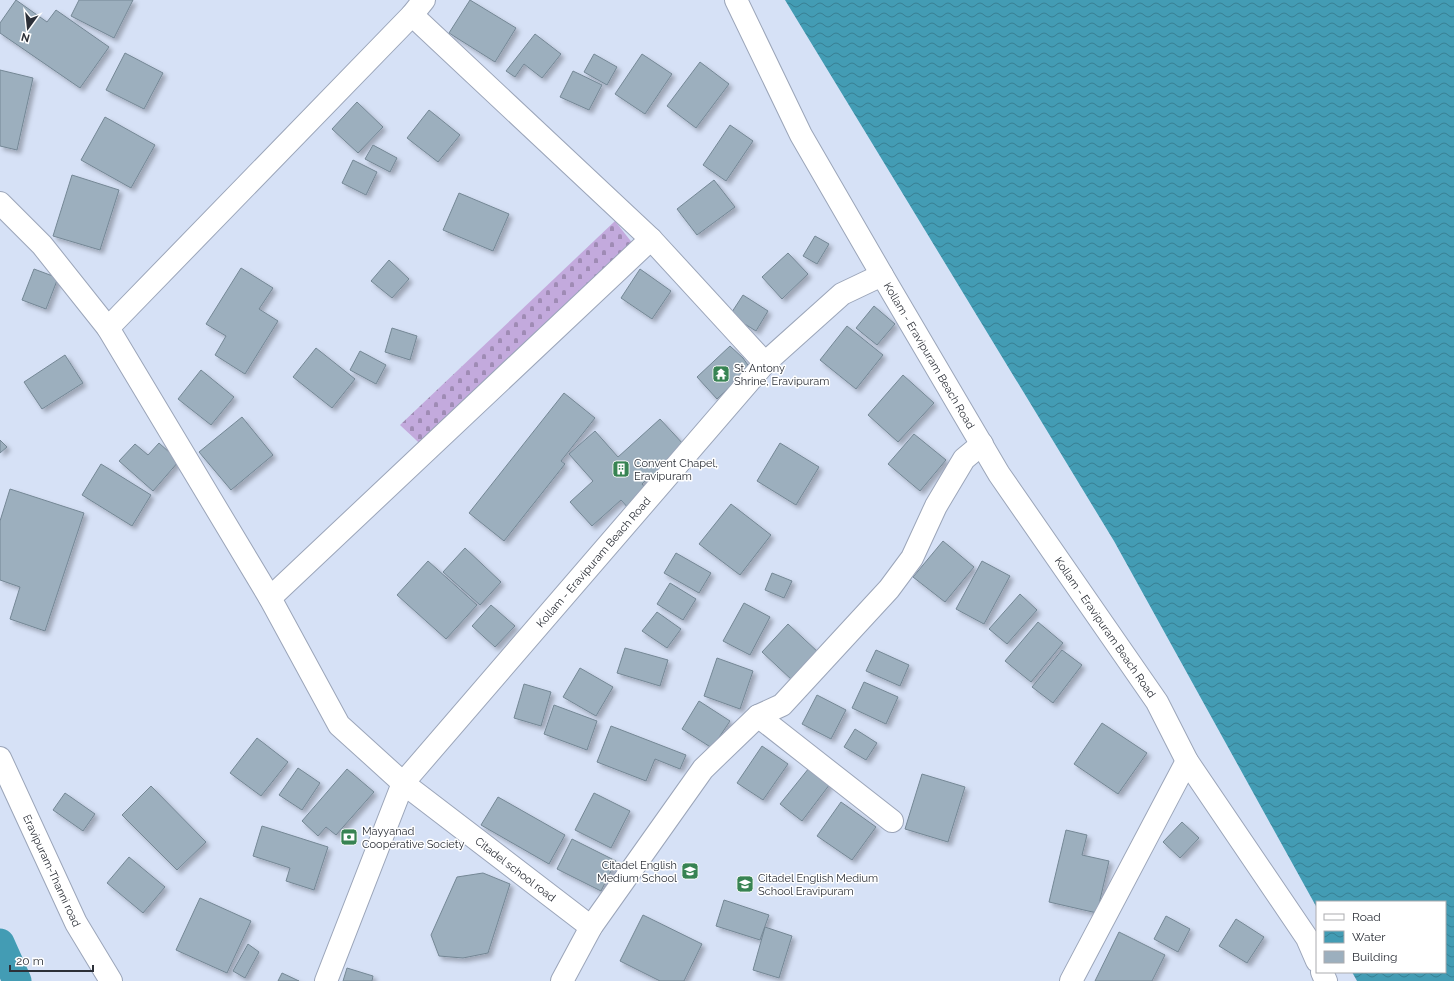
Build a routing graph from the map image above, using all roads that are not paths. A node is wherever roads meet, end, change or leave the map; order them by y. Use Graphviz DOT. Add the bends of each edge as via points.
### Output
graph roads {
  1 [pos="736,0"];
  2 [pos="418,7"];
  3 [pos="0,202"];
  4 [pos="651,239"];
  5 [pos="882,275"];
  6 [pos="108,328"];
  7 [pos="765,363"];
  8 [pos="982,444"];
  9 [pos="270,598"];
  10 [pos="758,716"];
  11 [pos="0,758"];
  12 [pos="1187,761"];
  13 [pos="402,783"];
  14 [pos="892,821"];
  15 [pos="591,927"];
  16 [pos="1316,959"];
  17 [pos="111,981"];
  18 [pos="326,981"];
  19 [pos="562,981"];
  20 [pos="1070,981"];
  1 -- 5 [label="street" via="801,135"];
  2 -- 4 [label="street"];
  2 -- 6 [label="street"];
  3 -- 6 [label="street, Citadel school road" via="42,245"];
  4 -- 7 [label="street"];
  4 -- 9 [label="street"];
  5 -- 7 [label="street, Kollam - Eravipuram Beach Road" via="842,294"];
  5 -- 8 [label="street, Kollam - Eravipuram Beach Road"];
  6 -- 9 [label="street, Citadel school road"];
  7 -- 13 [label="street, Kollam - Eravipuram Beach Road"];
  8 -- 10 [label="street" via="964,459 936,506 912,558 889,589 782,705"];
  8 -- 12 [label="street, Kollam - Eravipuram Beach Road" via="999,474 1157,702"];
  9 -- 13 [label="street, Citadel school road" via="339,725"];
  10 -- 14 [label="street"];
  10 -- 15 [label="street" via="703,769"];
  11 -- 17 [label="street, Eravipuram-Thanni road" via="76,923"];
  12 -- 16 [label="street, Kollam - Eravipuram Beach Road" via="1307,938"];
  12 -- 20 [label="street"];
  13 -- 15 [label="street, Citadel school road"];
  13 -- 18 [label="street, Kollam - Eravipuram Beach Road"];
  15 -- 19 [label="street"];
}
